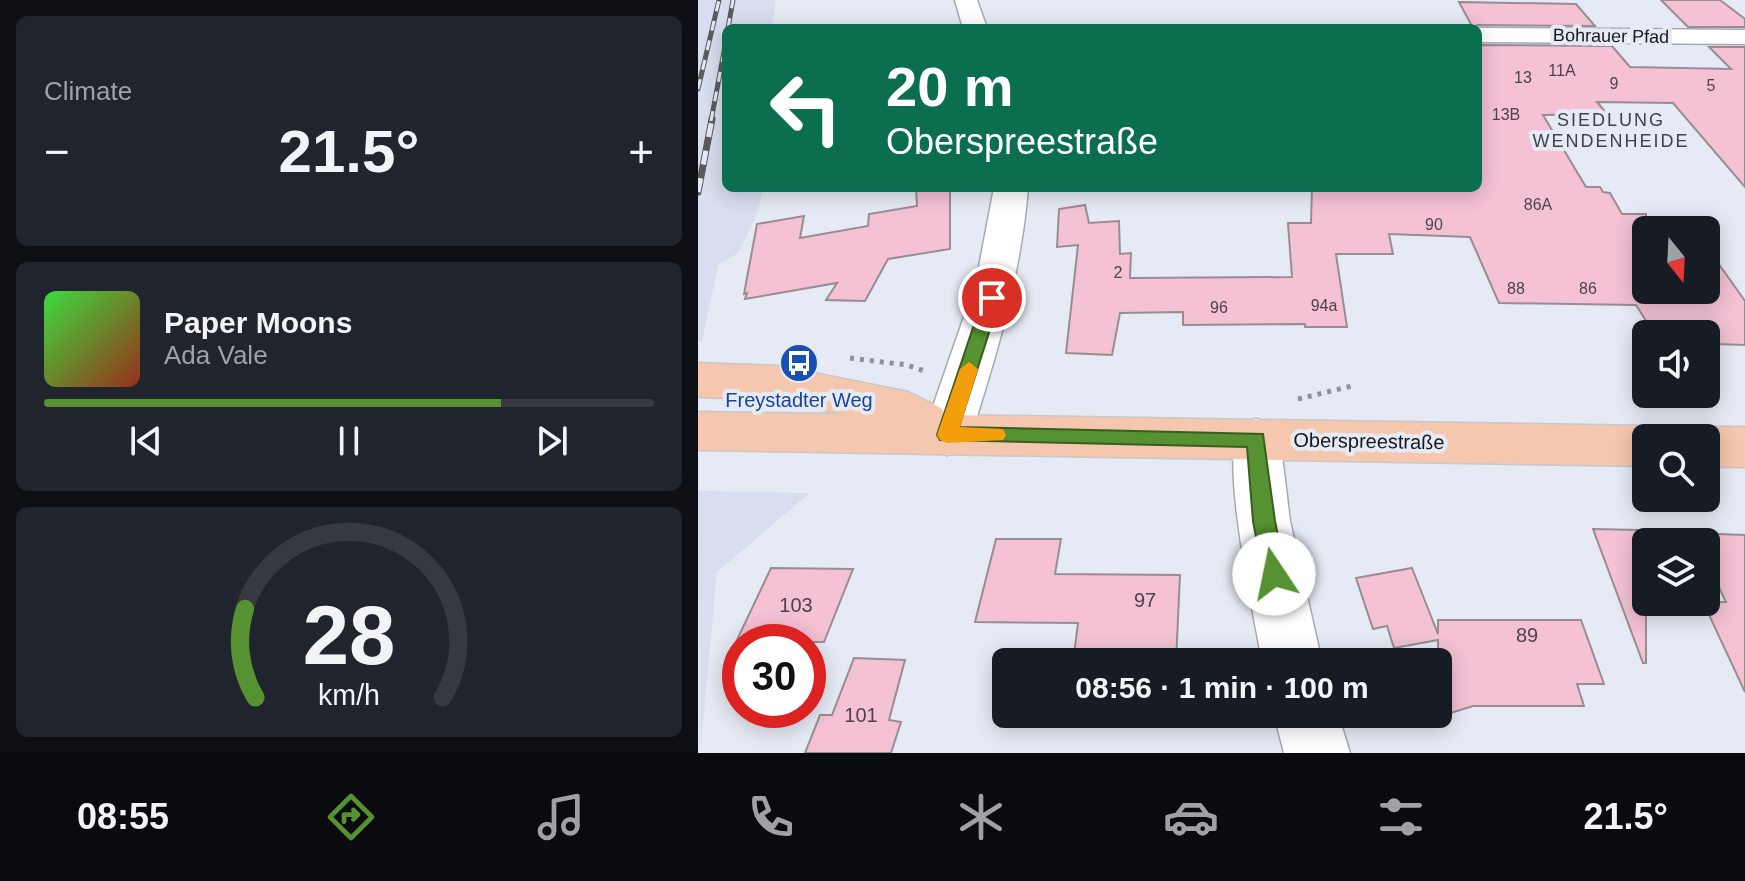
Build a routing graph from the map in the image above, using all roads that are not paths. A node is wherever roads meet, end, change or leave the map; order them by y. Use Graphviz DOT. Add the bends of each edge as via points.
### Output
graph roads {
  1 [pos="966,0"];
  2 [pos="1478,9"];
  3 [pos="974,24"];
  4 [pos="1487,35"];
  5 [pos="1745,37"];
  6 [pos="1011,192"];
  7 [pos="698,380"];
  8 [pos="698,431"];
  9 [pos="947,435"];
  10 [pos="1256,439"];
  11 [pos="1632,446"];
  12 [pos="1720,447"];
  13 [pos="1745,447"];
  14 [pos="1289,648"];
  15 [pos="1310,728"];
  16 [pos="1317,753"];
  1 -- 3 [label="street"];
  2 -- 4 [label="street"];
  4 -- 5 [label="street, Bohrauer Pfad"];
  6 -- 9 [label="street" via="1008,235 995,285"];
  7 -- 9 [label="main road" via="779,383 908,410"];
  8 -- 9 [label="main road, Oberspreestraße"];
  9 -- 10 [label="main road, Oberspreestraße"];
  10 -- 11 [label="main road, Oberspreestraße"];
  10 -- 14 [label="street" via="1264,521"];
  12 -- 13 [label="main road"];
  15 -- 16 [label="street"];
}
